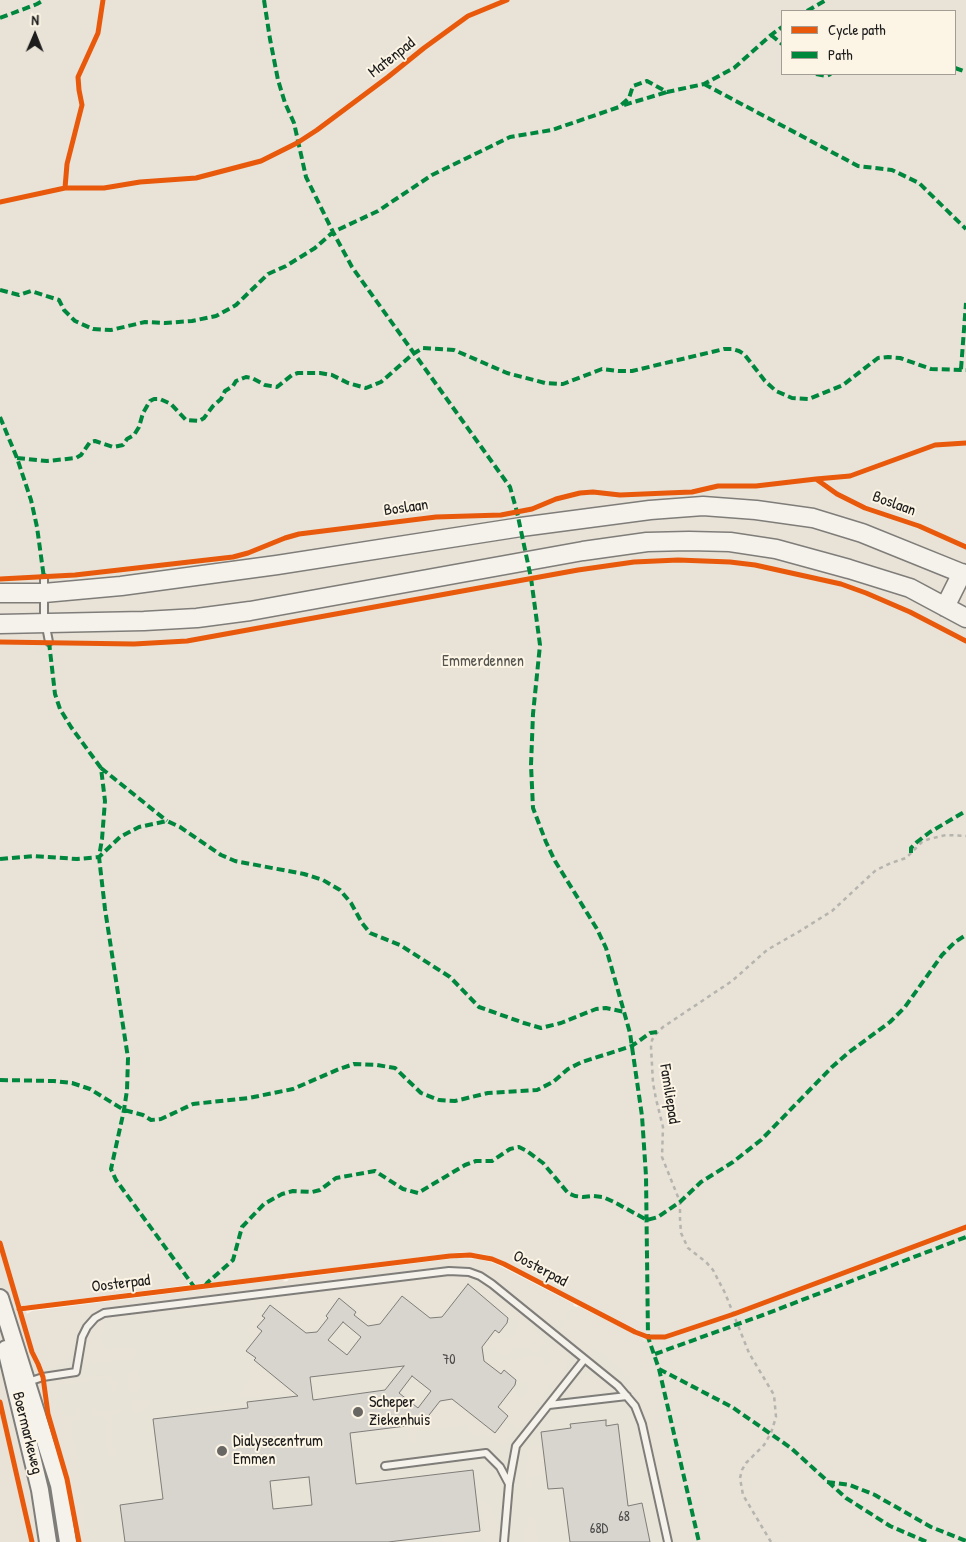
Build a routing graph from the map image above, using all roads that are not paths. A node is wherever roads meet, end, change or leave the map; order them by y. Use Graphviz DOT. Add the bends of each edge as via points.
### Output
graph roads {
  1 [pos="964,574"];
  2 [pos="44,586"];
  3 [pos="0,593"];
  4 [pos="945,607"];
  5 [pos="966,618"];
  6 [pos="0,624"];
  7 [pos="45,624"];
  8 [pos="49,642"];
  9 [pos="0,1298"];
  10 [pos="0,1326"];
  11 [pos="584,1360"];
  12 [pos="21,1384"];
  13 [pos="627,1396"];
  14 [pos="549,1405"];
  15 [pos="385,1466"];
  16 [pos="509,1484"];
  17 [pos="48,1542"];
  18 [pos="68,1542"];
  19 [pos="504,1542"];
  20 [pos="668,1542"];
  1 -- 2 [label="main road" via="862,533 814,518 703,506 521,527 121,586"];
  1 -- 4 [label="main road"];
  2 -- 3 [label="main road"];
  2 -- 7 [label="lane"];
  4 -- 5 [label="main road"];
  4 -- 7 [label="main road" via="888,580 776,548 689,541 647,542 583,551 206,617"];
  6 -- 7 [label="main road"];
  7 -- 8 [label="lane"];
  9 -- 12 [label="street, Boermarkeweg"];
  10 -- 12 [label="street, Boermarkeweg"];
  11 -- 12 [label="lane" via="480,1276 449,1271 104,1313 87,1326 76,1372"];
  11 -- 13 [label="lane"];
  11 -- 14 [label="lane"];
  12 -- 17 [label="street, Boermarkeweg"];
  12 -- 18 [label="street, Boermarkeweg" via="59,1485"];
  13 -- 14 [label="lane"];
  13 -- 20 [label="lane" via="642,1424"];
  14 -- 16 [label="lane" via="516,1446"];
  15 -- 16 [label="lane" via="486,1453 500,1467"];
  16 -- 19 [label="lane"];
}
